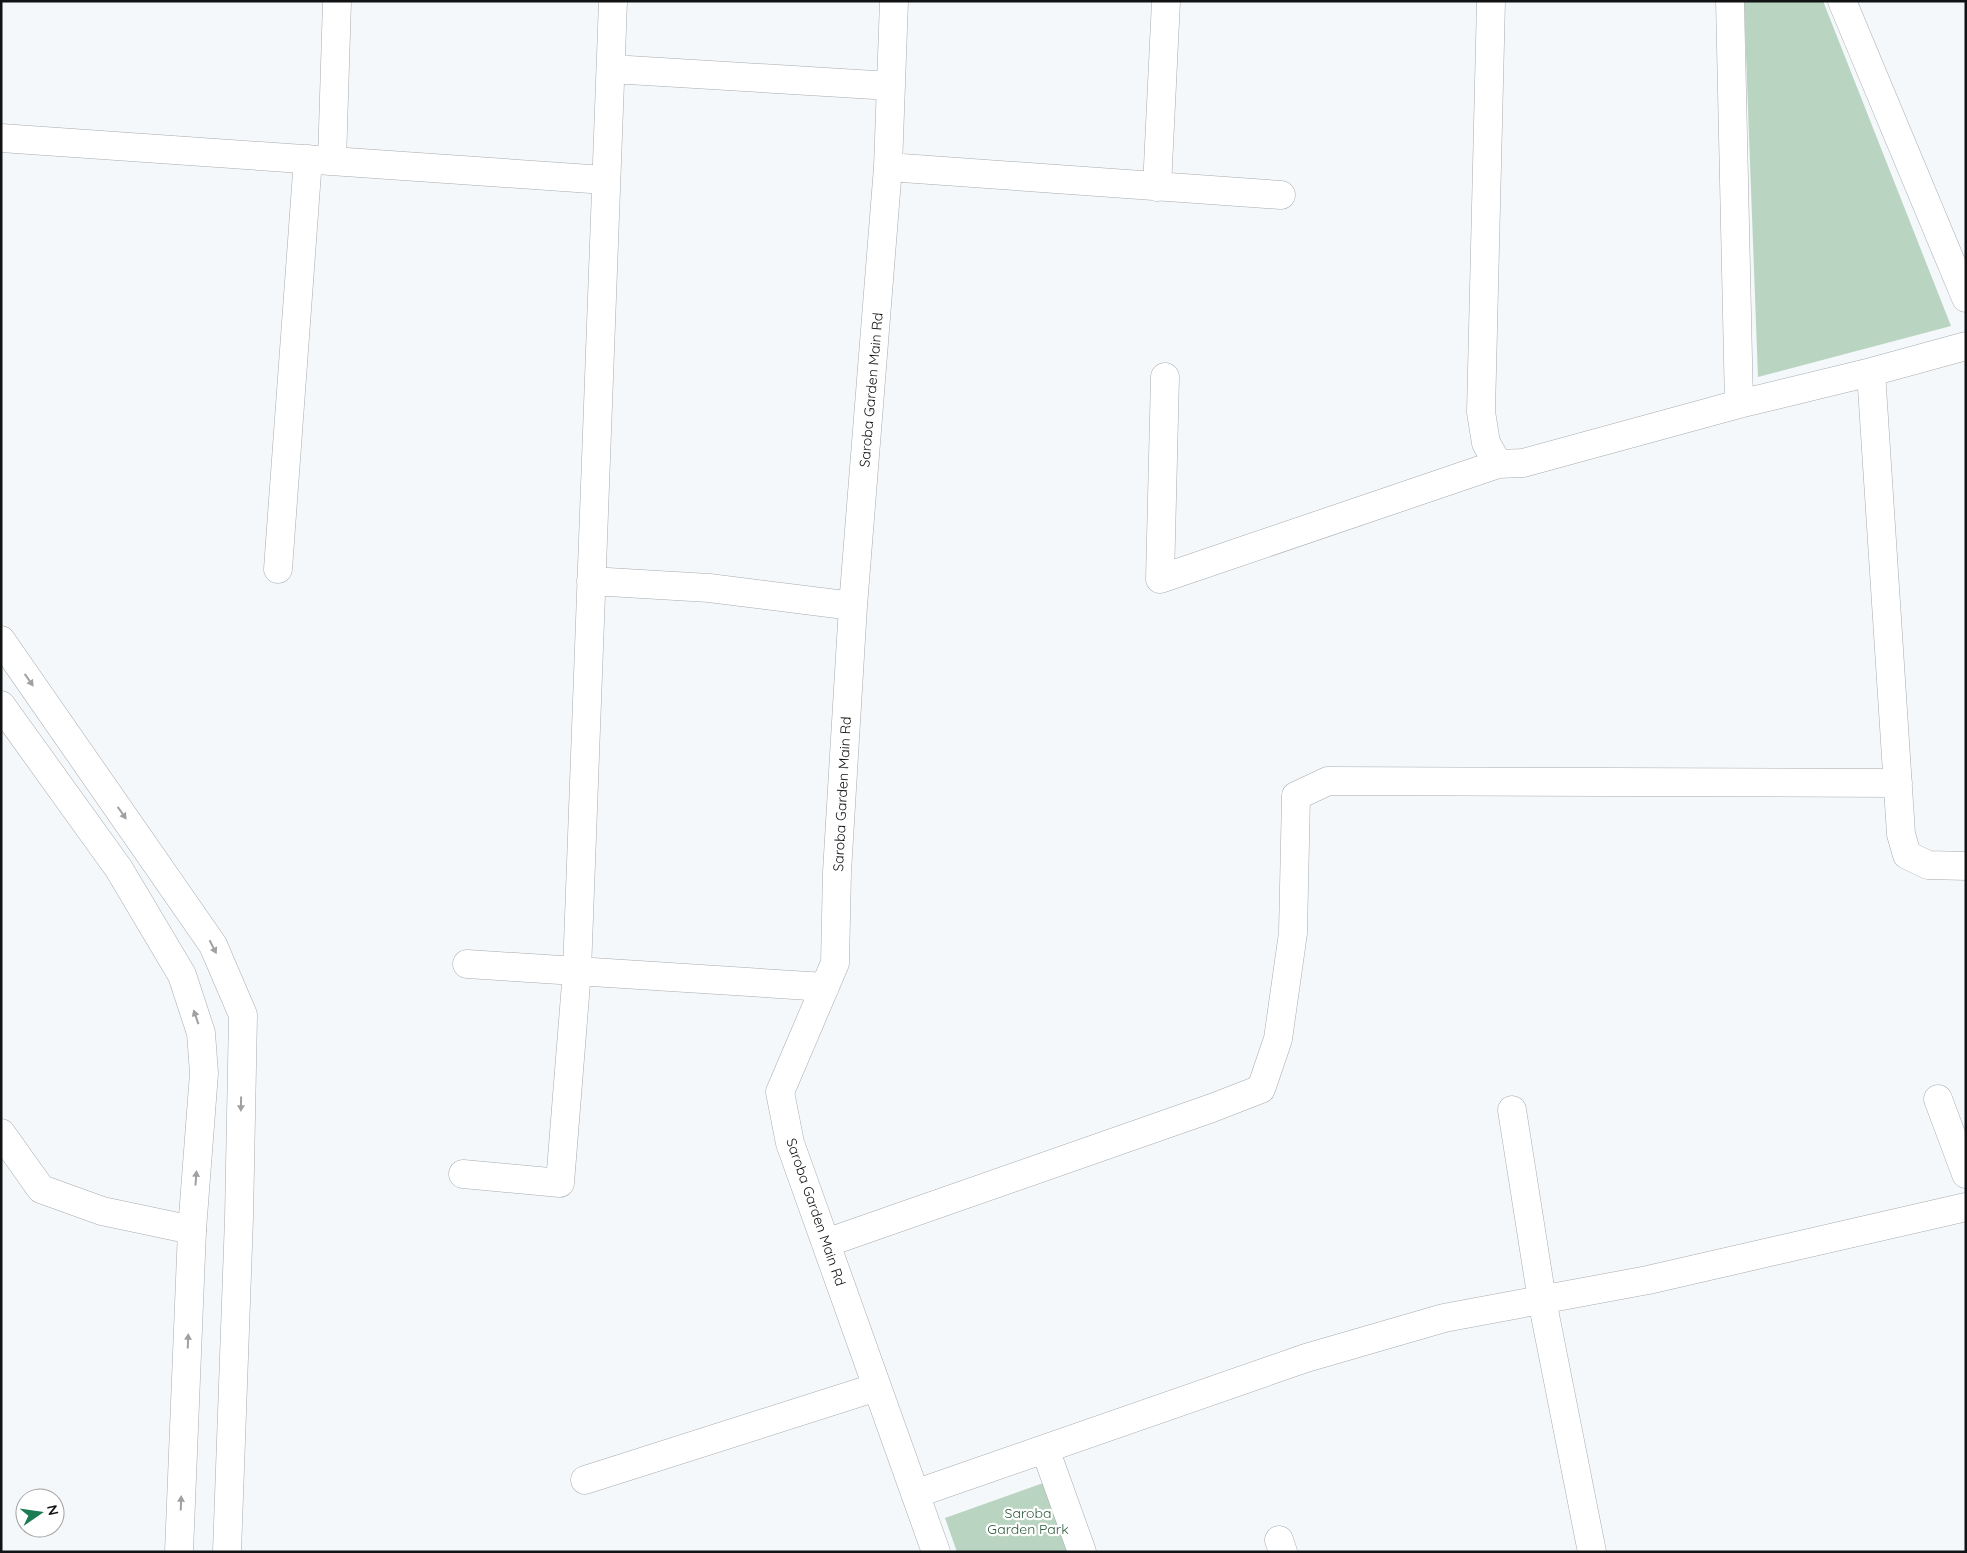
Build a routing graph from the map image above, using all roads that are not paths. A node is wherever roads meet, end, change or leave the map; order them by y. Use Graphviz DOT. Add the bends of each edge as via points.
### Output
graph roads {
  1 [pos="337,1"];
  2 [pos="613,1"];
  3 [pos="894,1"];
  4 [pos="1166,1"];
  5 [pos="1491,1"];
  6 [pos="1730,1"];
  7 [pos="1842,1"];
  8 [pos="612,69"];
  9 [pos="891,86"];
  10 [pos="1,138"];
  11 [pos="320,160"];
  12 [pos="888,167"];
  13 [pos="605,180"];
  14 [pos="1157,187"];
  15 [pos="1281,195"];
  16 [pos="1966,298"];
  17 [pos="1966,346"];
  18 [pos="1871,372"];
  19 [pos="1165,377"];
  20 [pos="1739,404"];
  21 [pos="1498,464"];
  22 [pos="278,569"];
  23 [pos="591,581"];
  24 [pos="854,606"];
  25 [pos="1,640"];
  26 [pos="1,704"];
  27 [pos="1898,783"];
  28 [pos="1966,866"];
  29 [pos="467,964"];
  30 [pos="577,971"];
  31 [pos="825,987"];
  32 [pos="1938,1099"];
  33 [pos="1512,1110"];
  34 [pos="1,1133"];
  35 [pos="463,1174"];
  36 [pos="1966,1174"];
  37 [pos="1966,1208"];
  38 [pos="192,1230"];
  39 [pos="826,1243"];
  40 [pos="1542,1300"];
  41 [pos="878,1387"];
  42 [pos="1045,1449"];
  43 [pos="586,1480"];
  44 [pos="916,1494"];
  45 [pos="179,1552"];
  46 [pos="226,1552"];
  47 [pos="936,1552"];
  48 [pos="1082,1552"];
  49 [pos="1592,1552"];
  1 -- 11 [label="street"];
  2 -- 8 [label="street"];
  3 -- 9 [label="street, Saroba Garden Main Rd"];
  4 -- 14 [label="street"];
  5 -- 21 [label="street" via="1481,412 1486,443"];
  6 -- 20 [label="street"];
  7 -- 16 [label="street"];
  8 -- 9 [label="street"];
  8 -- 13 [label="street"];
  9 -- 12 [label="street, Saroba Garden Main Rd"];
  10 -- 11 [label="street"];
  11 -- 13 [label="street"];
  11 -- 22 [label="street"];
  12 -- 14 [label="street"];
  12 -- 24 [label="street, Saroba Garden Main Rd"];
  13 -- 23 [label="street"];
  14 -- 15 [label="street"];
  17 -- 18 [label="street"];
  18 -- 20 [label="street"];
  18 -- 27 [label="street"];
  19 -- 21 [label="street" via="1160,579"];
  20 -- 21 [label="street" via="1524,463"];
  23 -- 24 [label="street" via="709,588"];
  23 -- 30 [label="street"];
  24 -- 31 [label="street, Saroba Garden Main Rd" via="837,862 835,963"];
  25 -- 46 [label="street, one-way" via="213,944 243,1016"];
  38 -- 26 [label="street, one-way" via="204,1073 201,1033 182,975 119,869"];
  27 -- 28 [label="street" via="1901,834 1906,855 1928,865"];
  27 -- 39 [label="street" via="1328,781 1296,796 1293,933 1278,1039 1261,1089"];
  29 -- 30 [label="street"];
  30 -- 31 [label="street"];
  30 -- 35 [label="street" via="560,1183"];
  31 -- 39 [label="street, Saroba Garden Main Rd" via="780,1092 790,1143"];
  32 -- 36 [label="street"];
  33 -- 40 [label="street"];
  34 -- 38 [label="street" via="40,1189 102,1211"];
  37 -- 40 [label="street" via="1648,1280"];
  45 -- 38 [label="street, one-way"];
  39 -- 41 [label="street, Saroba Garden Main Rd"];
  40 -- 42 [label="street" via="1444,1318 1306,1358"];
  40 -- 49 [label="street"];
  41 -- 43 [label="street"];
  41 -- 44 [label="street, Saroba Garden Main Rd"];
  42 -- 44 [label="street"];
  42 -- 48 [label="street"];
  44 -- 47 [label="street, Saroba Garden Main Rd"];
}
